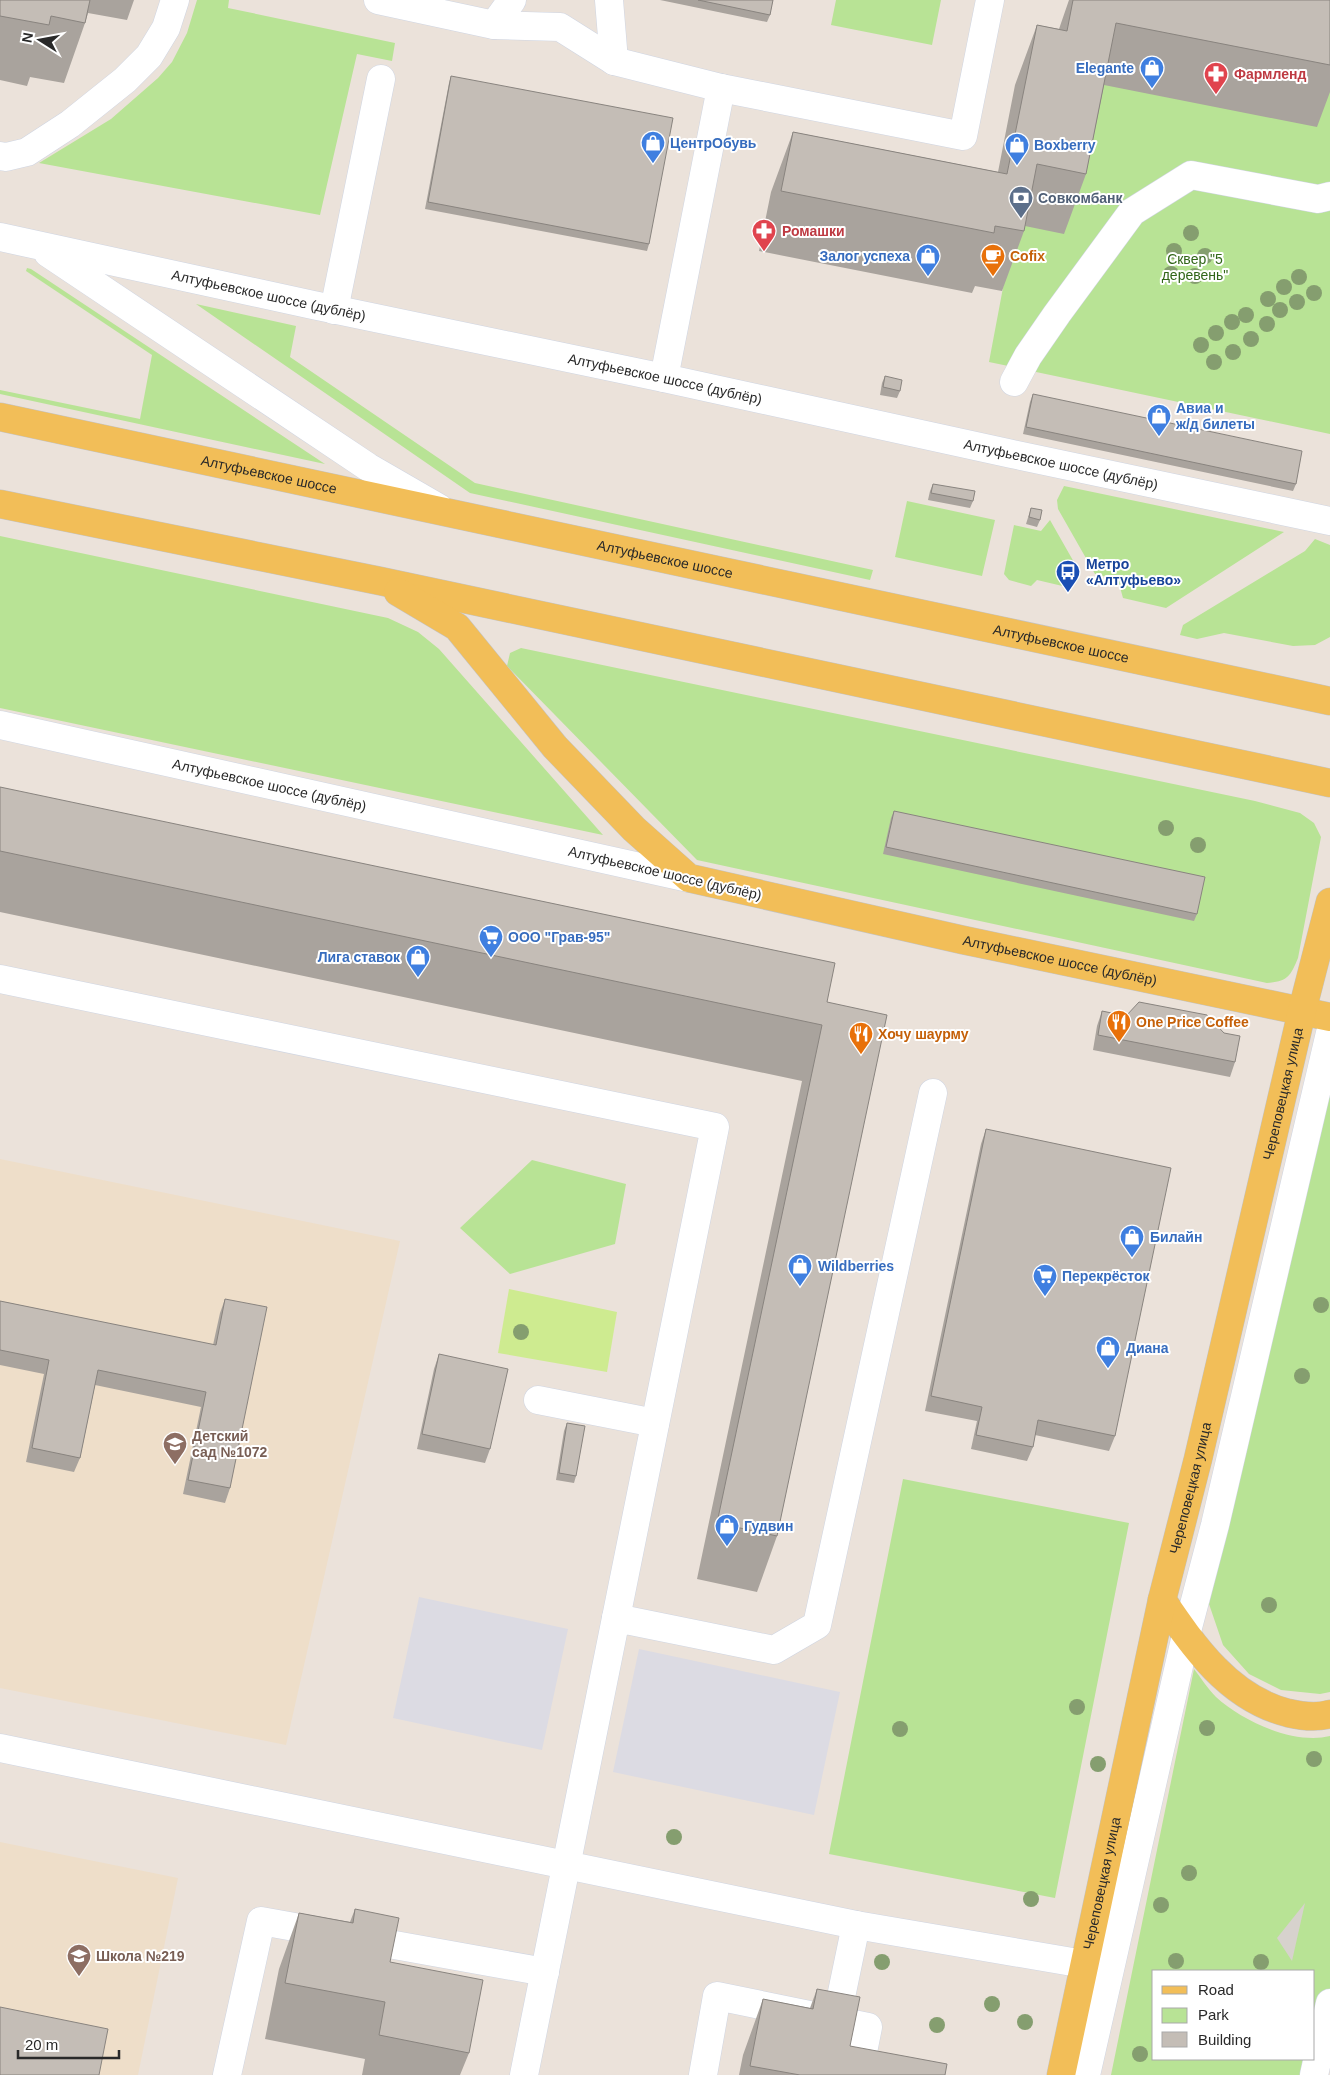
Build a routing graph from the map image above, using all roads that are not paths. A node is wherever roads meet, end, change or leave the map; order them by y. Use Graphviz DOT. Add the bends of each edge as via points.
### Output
graph roads {
  1 [pos="175,0"];
  2 [pos="378,0"];
  3 [pos="512,0"];
  4 [pos="609,0"];
  5 [pos="990,0"];
  6 [pos="494,26"];
  7 [pos="614,61"];
  8 [pos="381,79"];
  9 [pos="721,88"];
  10 [pos="0,156"];
  11 [pos="1330,196"];
  12 [pos="0,237"];
  13 [pos="36,245"];
  14 [pos="334,310"];
  15 [pos="664,378"];
  16 [pos="1014,382"];
  17 [pos="0,417"];
  18 [pos="0,504"];
  19 [pos="442,510"];
  20 [pos="1330,521"];
  21 [pos="380,581"];
  22 [pos="1330,701"];
  23 [pos="0,725"];
  24 [pos="1330,783"];
  25 [pos="688,878"];
  26 [pos="1330,902"];
  27 [pos="0,979"];
  28 [pos="1302,1011"];
  29 [pos="1330,1017"];
  30 [pos="1330,1033"];
  31 [pos="933,1092"];
  32 [pos="538,1400"];
  33 [pos="656,1423"];
  34 [pos="1162,1600"];
  35 [pos="616,1618"];
  36 [pos="1186,1635"];
  37 [pos="1330,1714"];
  38 [pos="0,1748"];
  39 [pos="567,1865"];
  40 [pos="856,1924"];
  41 [pos="1084,1964"];
  42 [pos="545,1972"];
  43 [pos="1330,2003"];
  44 [pos="836,2020"];
  45 [pos="859,2072"];
  46 [pos="227,2075"];
  47 [pos="524,2075"];
  48 [pos="703,2075"];
  49 [pos="1061,2075"];
  50 [pos="1086,2075"];
  51 [pos="1314,2075"];
  1 -- 10 [label="street" via="166,28 153,49 125,80 70,124 27,152"];
  2 -- 6 [label="street"];
  3 -- 6 [label="street"];
  4 -- 7 [label="street"];
  5 -- 9 [label="street" via="963,136"];
  6 -- 7 [label="street" via="560,27"];
  7 -- 9 [label="street"];
  8 -- 14 [label="street"];
  9 -- 15 [label="street"];
  11 -- 16 [label="street" via="1318,199 1191,176 1132,212 1057,314"];
  12 -- 13 [label="street, Алтуфьевское шоссе (дублёр)"];
  13 -- 14 [label="street, Алтуфьевское шоссе (дублёр)"];
  13 -- 19 [label="street" via="368,467"];
  14 -- 15 [label="street, Алтуфьевское шоссе (дублёр)"];
  15 -- 20 [label="street, Алтуфьевское шоссе (дублёр)"];
  17 -- 19 [label="main road, Алтуфьевское шоссе"];
  18 -- 21 [label="main road"];
  19 -- 22 [label="main road, Алтуфьевское шоссе"];
  21 -- 24 [label="main road"];
  21 -- 25 [label="main road" via="457,627 556,747 634,829"];
  23 -- 25 [label="street, Алтуфьевское шоссе (дублёр)"];
  25 -- 28 [label="main road, Алтуфьевское шоссе (дублёр)"];
  26 -- 28 [label="main road, Череповецкая улица"];
  27 -- 33 [label="street" via="715,1127"];
  28 -- 29 [label="main road, Алтуфьевское шоссе (дублёр)"];
  28 -- 34 [label="main road, Череповецкая улица"];
  30 -- 36 [label="street, Череповецкая улица"];
  31 -- 35 [label="street" via="817,1625 774,1650"];
  32 -- 33 [label="street"];
  33 -- 35 [label="street"];
  34 -- 36 [label="main road"];
  34 -- 41 [label="main road, Череповецкая улица"];
  35 -- 39 [label="street"];
  36 -- 37 [label="main road" via="1220,1675 1242,1693 1272,1709 1298,1715"];
  36 -- 50 [label="street, Череповецкая улица"];
  38 -- 39 [label="street"];
  39 -- 40 [label="street"];
  39 -- 42 [label="street"];
  40 -- 41 [label="street"];
  40 -- 44 [label="street"];
  41 -- 49 [label="main road, Череповецкая улица"];
  42 -- 46 [label="street" via="261,1921"];
  42 -- 47 [label="street"];
  43 -- 51 [label="street"];
  44 -- 45 [label="street" via="868,2027"];
  44 -- 48 [label="street" via="717,1996"];
}
